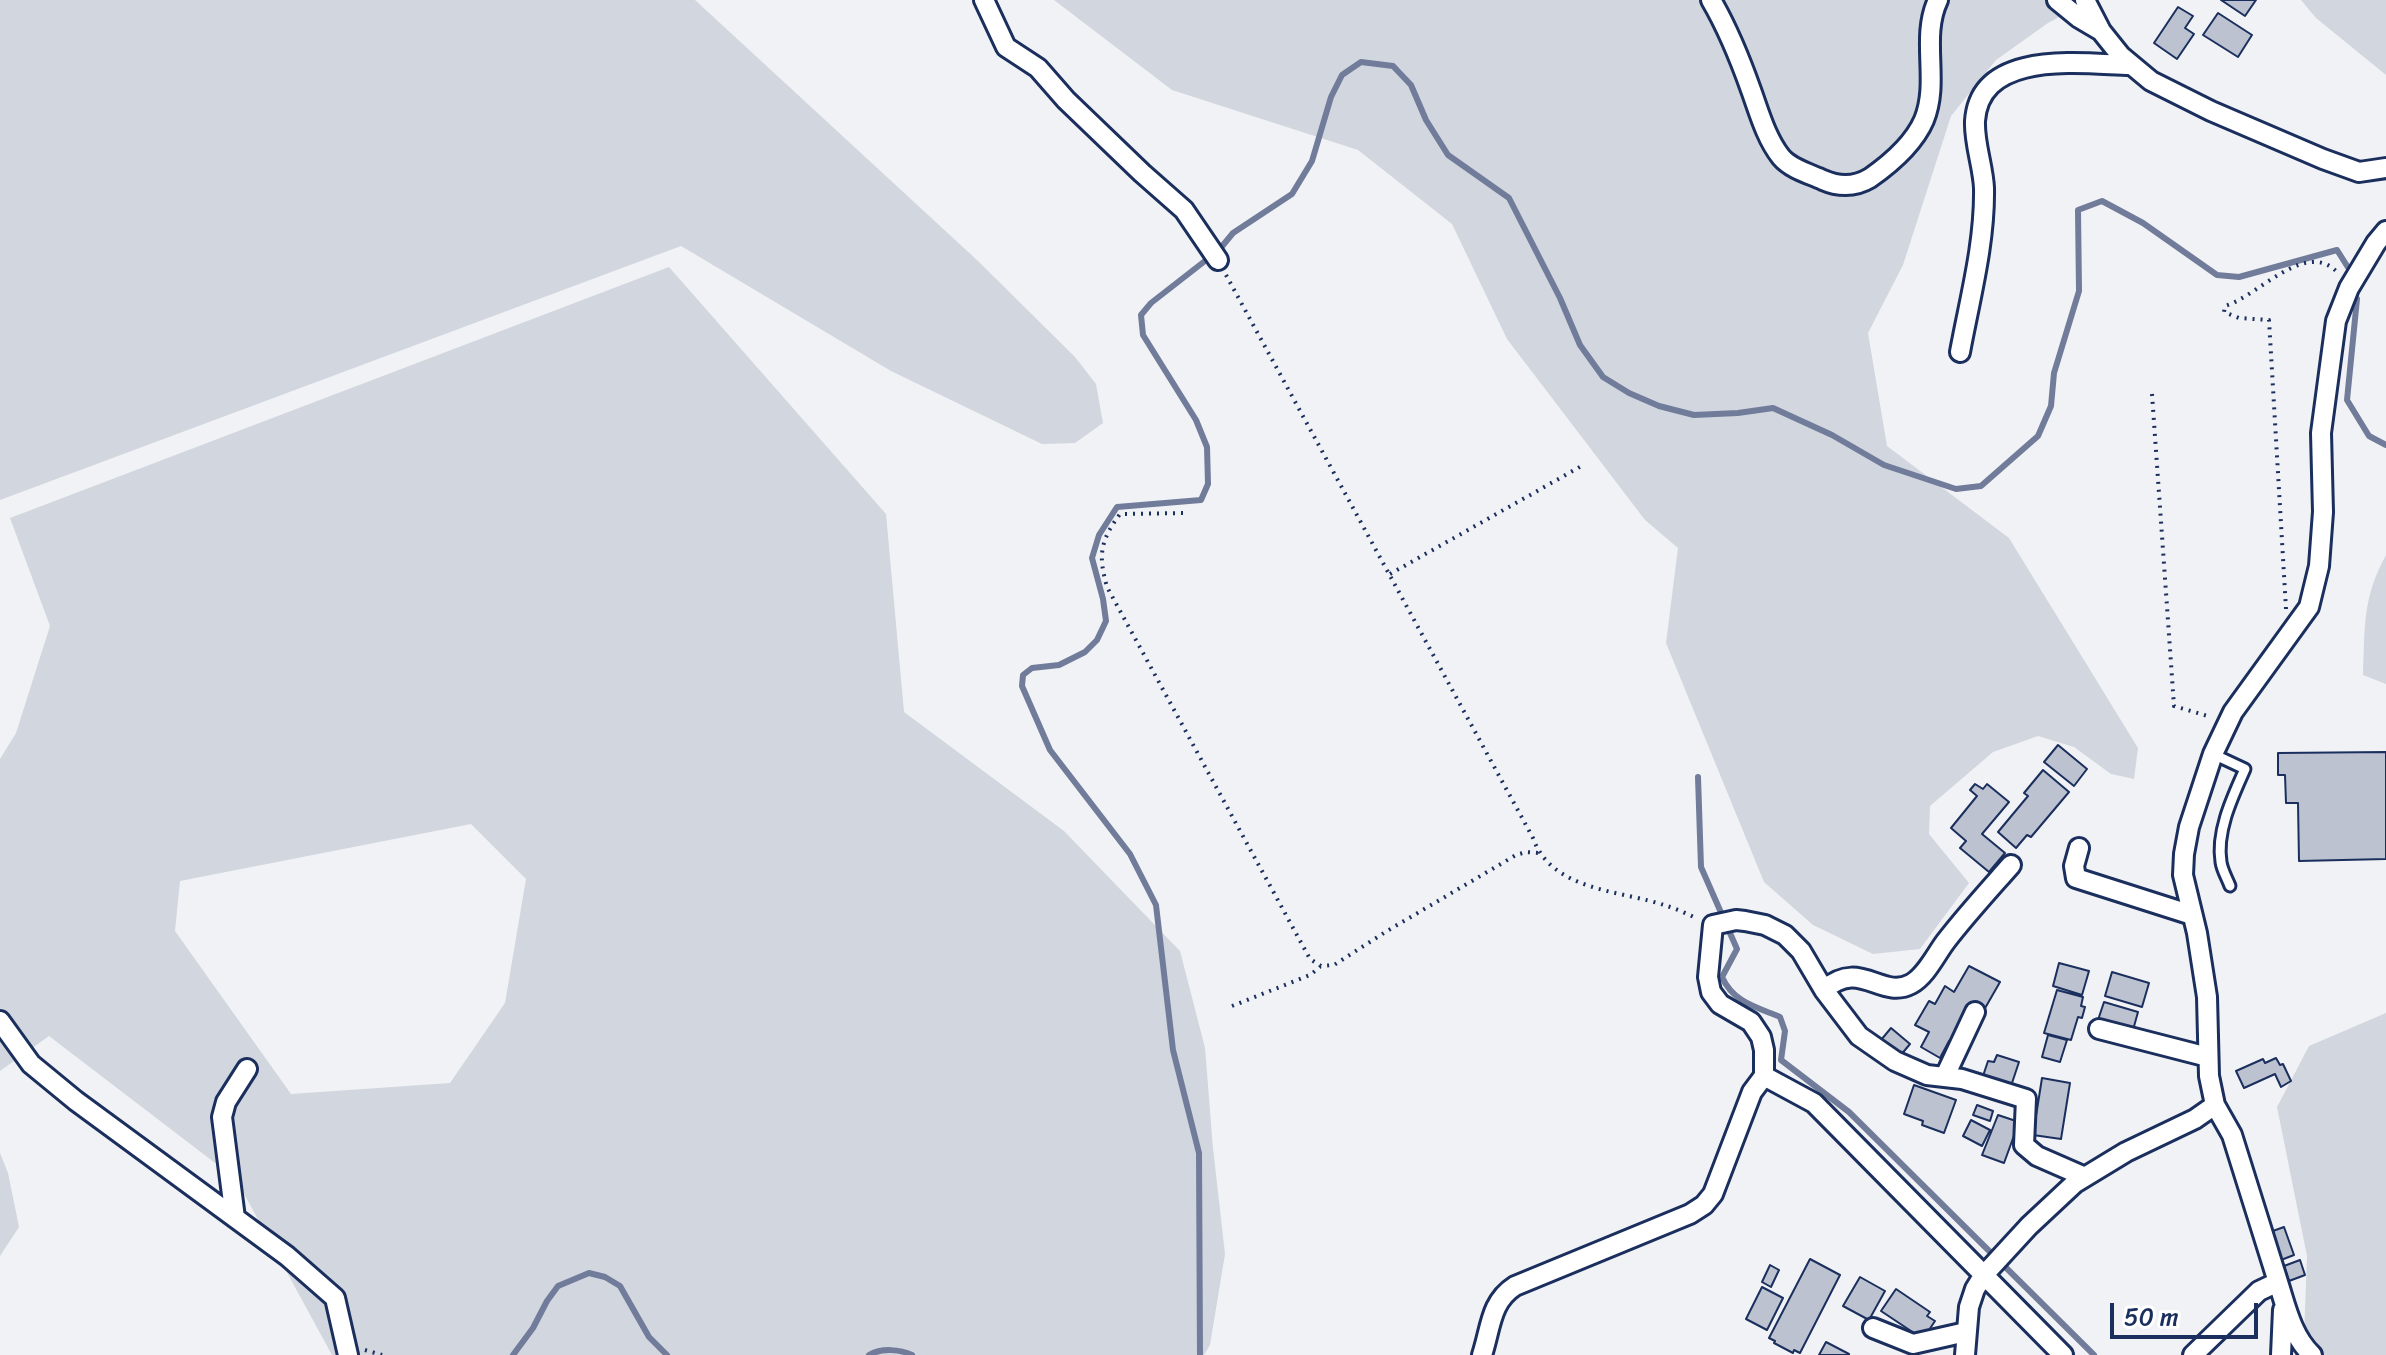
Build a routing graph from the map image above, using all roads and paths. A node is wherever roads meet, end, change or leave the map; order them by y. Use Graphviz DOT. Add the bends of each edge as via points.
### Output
graph roads {
  1 [pos="984,0"];
  2 [pos="1711,0"];
  3 [pos="1938,0"];
  4 [pos="2057,0"];
  5 [pos="2085,0"];
  6 [pos="2101,31"];
  7 [pos="2130,65"];
  8 [pos="2386,168"];
  9 [pos="2386,231"];
  10 [pos="1214,255"];
  11 [pos="2349,288"];
  12 [pos="1960,352"];
  13 [pos="2152,394"];
  14 [pos="1585,464"];
  15 [pos="1183,513"];
  16 [pos="1390,574"];
  17 [pos="2295,626"];
  18 [pos="2225,729"];
  19 [pos="2213,754"];
  20 [pos="2079,848"];
  21 [pos="1538,853"];
  22 [pos="2011,865"];
  23 [pos="2230,886"];
  24 [pos="2192,915"];
  25 [pos="1724,923"];
  26 [pos="1321,966"];
  27 [pos="1824,990"];
  28 [pos="1232,1006"];
  29 [pos="1975,1012"];
  30 [pos="0,1021"];
  31 [pos="2099,1029"];
  32 [pos="2208,1057"];
  33 [pos="247,1069"];
  34 [pos="1764,1076"];
  35 [pos="1945,1076"];
  36 [pos="2215,1105"];
  37 [pos="2085,1177"];
  38 [pos="235,1218"];
  39 [pos="1994,1265"];
  40 [pos="2278,1282"];
  41 [pos="2285,1303"];
  42 [pos="1873,1328"];
  43 [pos="1966,1332"];
  44 [pos="348,1355"];
  45 [pos="1482,1355"];
  46 [pos="1965,1355"];
  47 [pos="2063,1355"];
  48 [pos="2193,1355"];
  49 [pos="2281,1355"];
  50 [pos="2312,1355"];
  1 -- 10 [label="street" via="1006,47 1038,68 1184,210"];
  2 -- 3 [label="street" via="1782,159 1834,185 1863,182 1886,166 1922,124 1931,99 1929,32"];
  4 -- 6 [label="street"];
  5 -- 6 [label="street"];
  6 -- 7 [label="street"];
  7 -- 8 [label="street" via="2211,111 2323,159 2359,172"];
  7 -- 12 [label="street" via="2014,70 1981,99 1975,124 1984,186 1982,236"];
  9 -- 11 [label="street"];
  10 -- 16 [label="path"];
  11 -- 17 [label="street" via="2336,321 2321,433 2319,566 2309,607"];
  11 -- 17 [label="path" via="2330,264 2317,261 2281,271 2268,284 2225,306 2224,312 2269,320 2286,613"];
  13 -- 18 [label="path" via="2174,706 2207,715"];
  14 -- 16 [label="path"];
  15 -- 26 [label="path" via="1120,514 1107,530 1101,550 1107,587 1310,959"];
  16 -- 21 [label="path"];
  17 -- 18 [label="street"];
  18 -- 19 [label="street"];
  19 -- 23 [label="lane" via="2245,769 2228,809 2221,849"];
  19 -- 24 [label="street" via="2184,854"];
  20 -- 24 [label="street" via="2076,878"];
  21 -- 25 [label="path" via="1573,880"];
  21 -- 26 [label="path" via="1516,855 1334,965"];
  22 -- 27 [label="street" via="1910,985 1897,988 1846,977"];
  24 -- 32 [label="street" via="2207,997"];
  25 -- 27 [label="street" via="1765,925 1785,935"];
  25 -- 34 [label="street" via="1708,977 1711,992 1720,1004 1751,1022 1761,1037"];
  26 -- 28 [label="path"];
  27 -- 35 [label="street" via="1859,1036 1895,1061 1927,1075"];
  29 -- 35 [label="street"];
  30 -- 38 [label="street" via="31,1064"];
  31 -- 32 [label="street"];
  32 -- 36 [label="street"];
  33 -- 38 [label="street" via="222,1117"];
  34 -- 39 [label="street" via="1814,1103 1958,1246"];
  34 -- 45 [label="street" via="1752,1092 1704,1205 1503,1293"];
  35 -- 37 [label="street" via="2026,1099 2024,1145"];
  36 -- 37 [label="street"];
  36 -- 40 [label="street" via="2237,1148"];
  37 -- 39 [label="street"];
  38 -- 44 [label="street" via="335,1298"];
  39 -- 43 [label="street" via="1969,1307"];
  39 -- 47 [label="street"];
  40 -- 41 [label="street"];
  40 -- 48 [label="street" via="2259,1291"];
  41 -- 49 [label="street"];
  41 -- 50 [label="street" via="2295,1333"];
  42 -- 43 [label="street" via="1913,1344"];
  43 -- 46 [label="street"];
}
